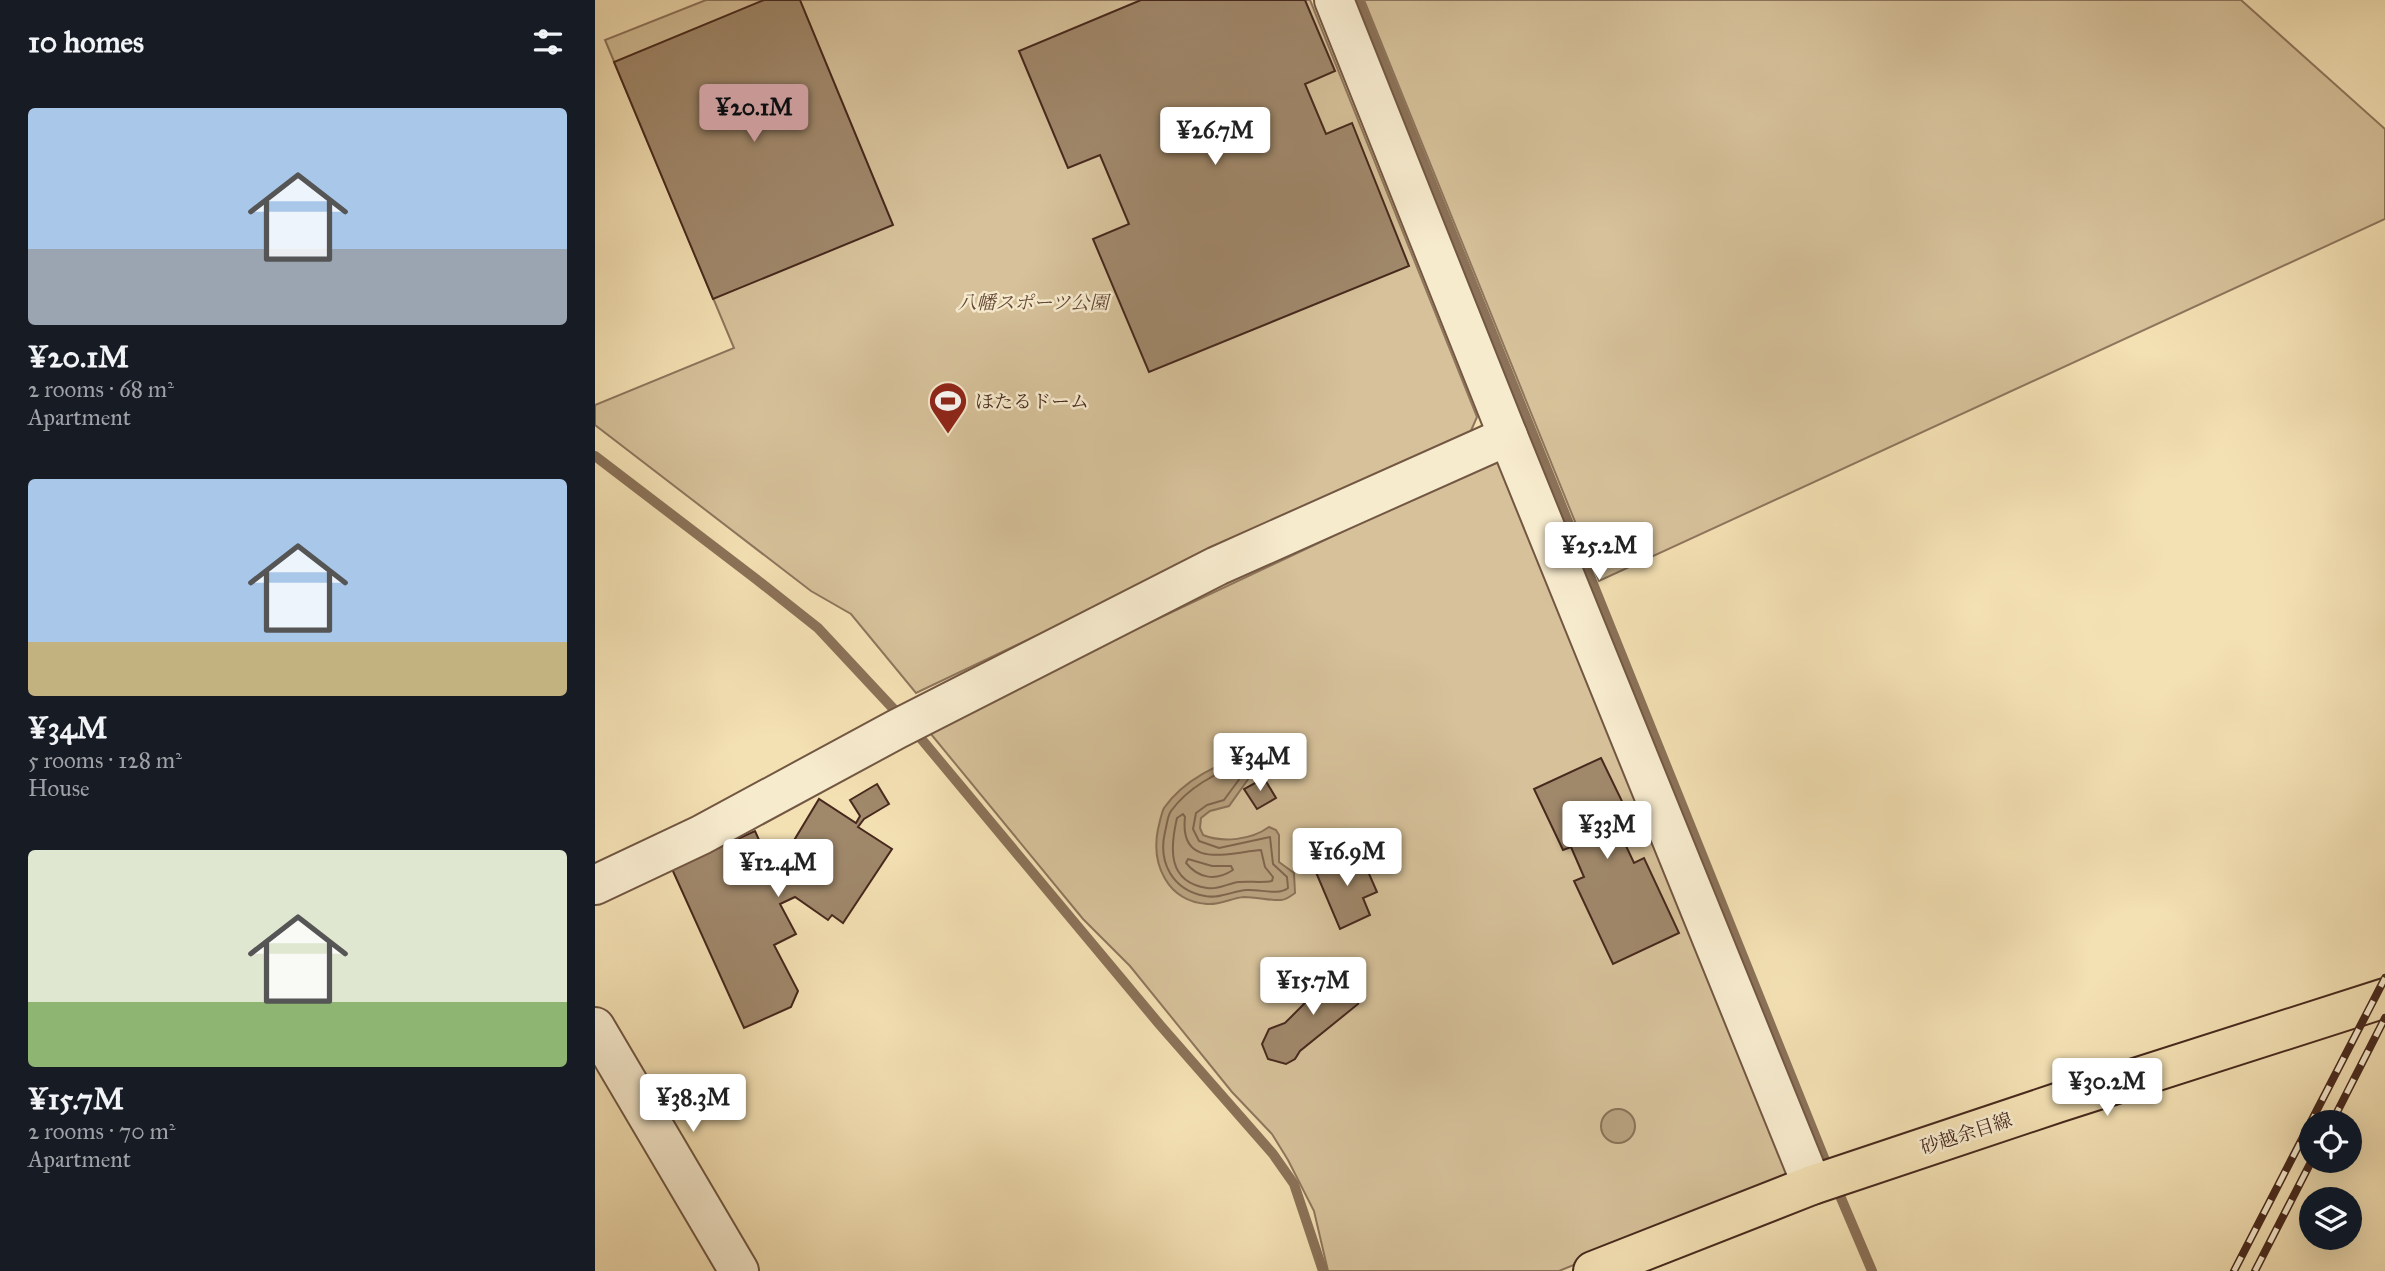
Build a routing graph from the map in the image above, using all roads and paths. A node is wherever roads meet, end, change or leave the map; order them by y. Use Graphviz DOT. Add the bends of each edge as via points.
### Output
graph roads {
  1 [pos="1334,0"];
  2 [pos="1508,436"];
  3 [pos="595,885"];
  4 [pos="2385,998"];
  5 [pos="595,1027"];
  6 [pos="1812,1185"];
  7 [pos="739,1271"];
  8 [pos="1593,1271"];
  1 -- 2 [label="street"];
  2 -- 3 [label="street" via="1217,566 701,835"];
  2 -- 6 [label="street"];
  4 -- 6 [label="main road, 砂越余目線"];
  5 -- 7 [label="street"];
  6 -- 8 [label="main road, 砂越余目線"];
}
